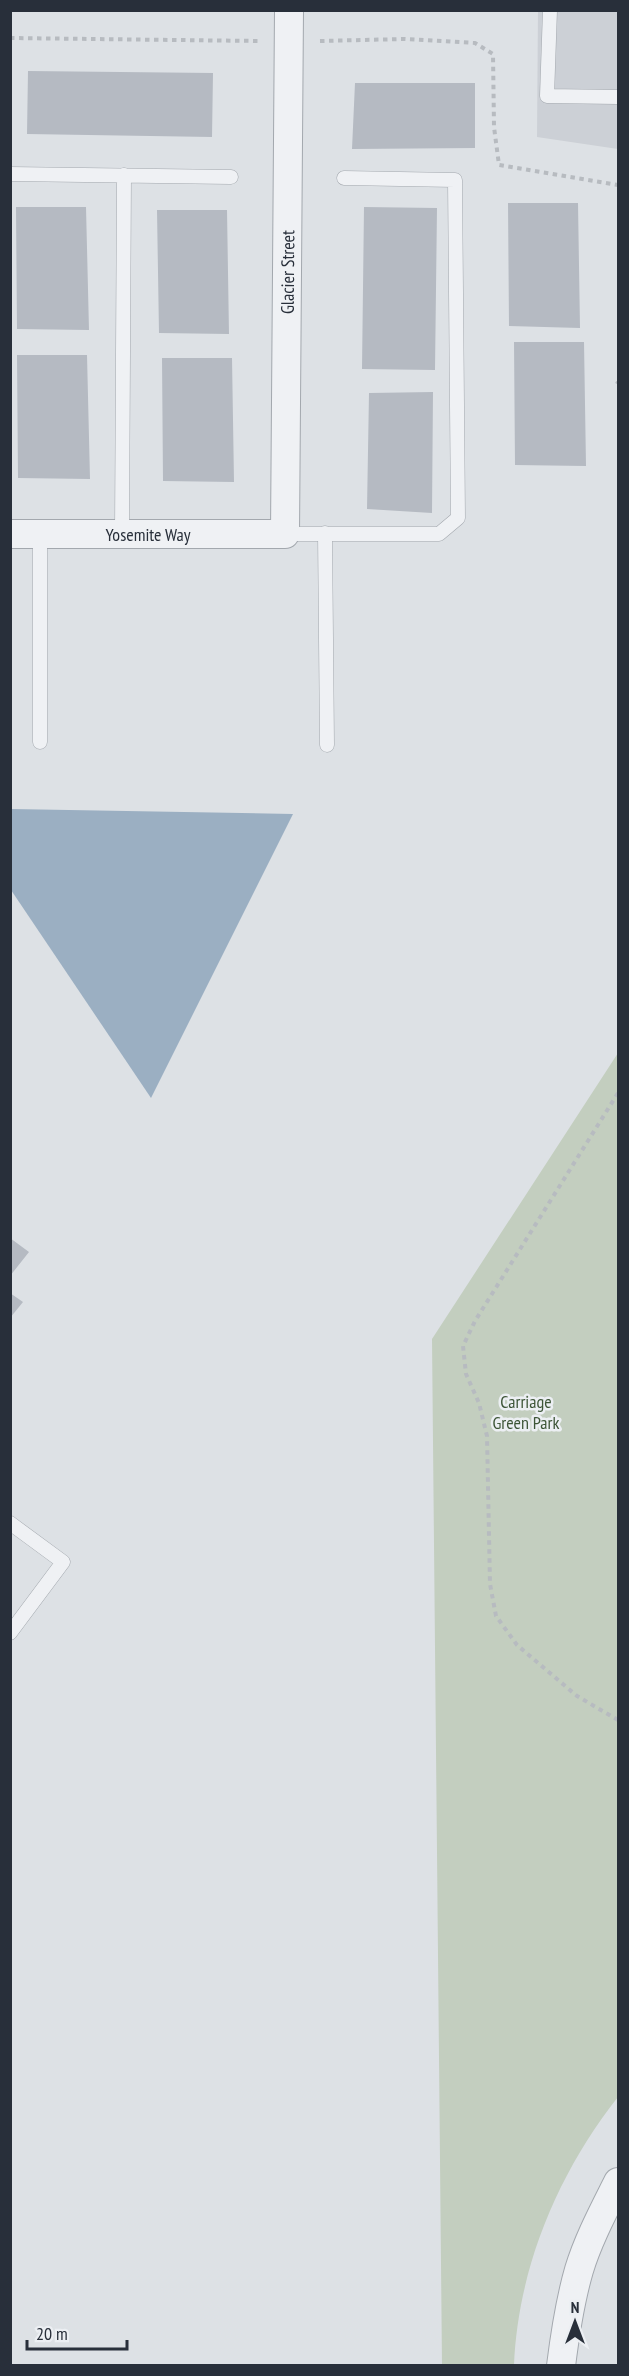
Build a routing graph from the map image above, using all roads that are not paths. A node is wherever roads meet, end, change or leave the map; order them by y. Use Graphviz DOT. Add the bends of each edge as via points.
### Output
graph roads {
  1 [pos="290,10"];
  2 [pos="550,10"];
  3 [pos="618,97"];
  4 [pos="10,174"];
  5 [pos="124,176"];
  6 [pos="231,177"];
  7 [pos="344,178"];
  8 [pos="122,533"];
  9 [pos="325,533"];
  10 [pos="10,534"];
  11 [pos="40,534"];
  12 [pos="285,534"];
  13 [pos="40,741"];
  14 [pos="327,745"];
  15 [pos="10,1523"];
  16 [pos="10,1632"];
  17 [pos="618,2182"];
  18 [pos="561,2366"];
  1 -- 12 [label="street, Glacier Street"];
  2 -- 3 [label="lane" via="547,96"];
  4 -- 5 [label="lane"];
  5 -- 6 [label="lane"];
  5 -- 8 [label="lane"];
  7 -- 9 [label="lane" via="455,180 458,518 439,534"];
  8 -- 11 [label="street, Yosemite Way"];
  8 -- 12 [label="street, Yosemite Way"];
  9 -- 12 [label="lane"];
  9 -- 14 [label="lane"];
  10 -- 11 [label="street, Yosemite Way"];
  11 -- 13 [label="lane"];
  15 -- 16 [label="lane" via="63,1562"];
  17 -- 18 [label="street" via="579,2269"];
}
